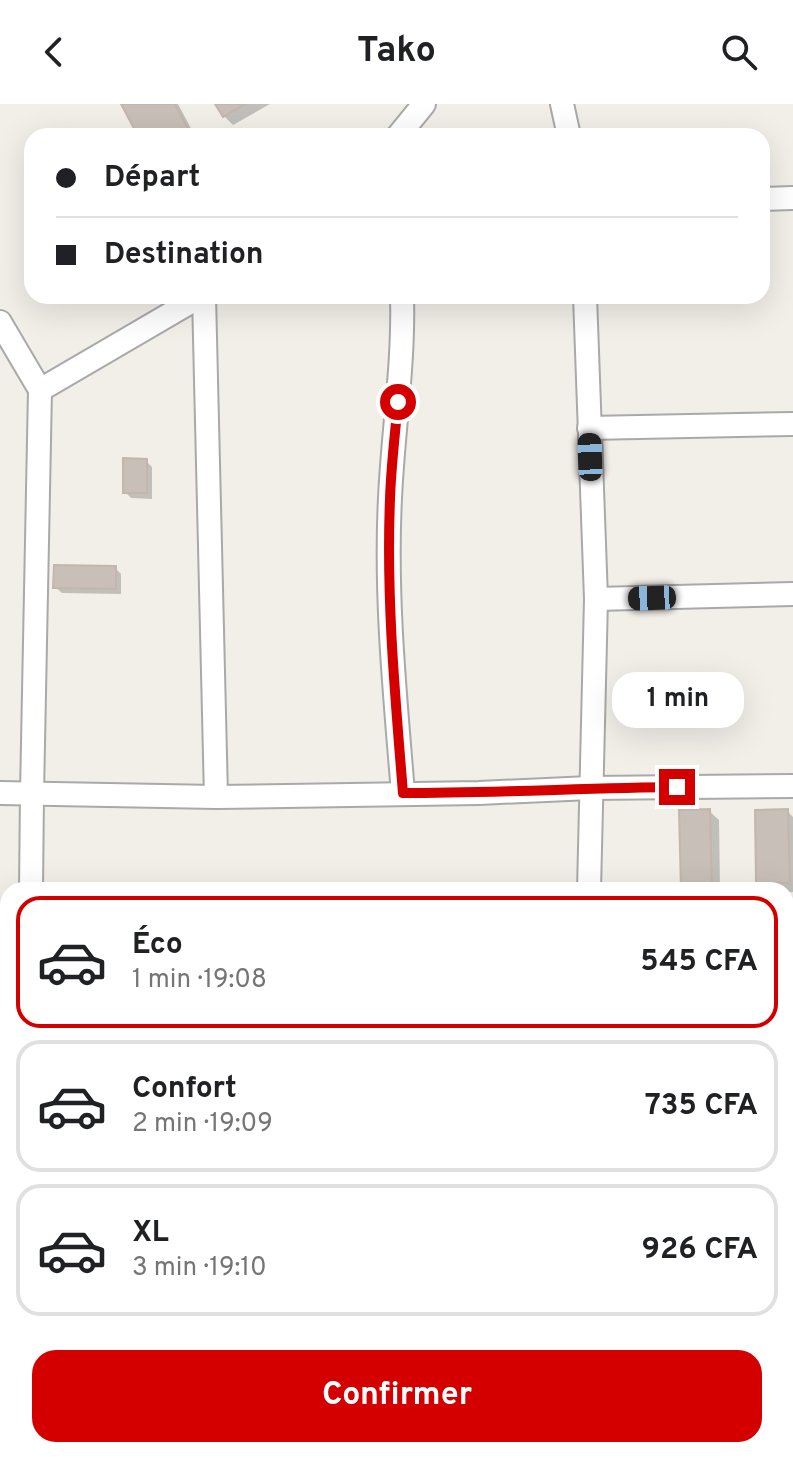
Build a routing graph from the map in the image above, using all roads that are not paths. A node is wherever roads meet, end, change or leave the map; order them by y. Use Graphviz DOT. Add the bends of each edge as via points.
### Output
graph roads {
  1 [pos="424,104"];
  2 [pos="562,104"];
  3 [pos="404,128"];
  4 [pos="567,128"];
  5 [pos="793,198"];
  6 [pos="770,199"];
  7 [pos="189,304"];
  8 [pos="203,304"];
  9 [pos="402,304"];
  10 [pos="585,304"];
  11 [pos="0,322"];
  12 [pos="40,390"];
  13 [pos="793,424"];
  14 [pos="589,428"];
  15 [pos="793,594"];
  16 [pos="596,599"];
  17 [pos="793,786"];
  18 [pos="590,788"];
  19 [pos="0,793"];
  20 [pos="403,793"];
  21 [pos="32,794"];
  22 [pos="216,797"];
  23 [pos="31,882"];
  24 [pos="589,882"];
  1 -- 3 [label="street"];
  2 -- 4 [label="street"];
  5 -- 6 [label="street"];
  7 -- 12 [label="street"];
  8 -- 22 [label="street"];
  9 -- 20 [label="street" via="390,584"];
  10 -- 14 [label="street"];
  11 -- 12 [label="street"];
  12 -- 21 [label="street"];
  13 -- 14 [label="street"];
  14 -- 16 [label="street"];
  15 -- 16 [label="street"];
  16 -- 18 [label="street"];
  17 -- 18 [label="street"];
  18 -- 20 [label="street"];
  18 -- 24 [label="street"];
  19 -- 21 [label="street"];
  20 -- 22 [label="street"];
  21 -- 22 [label="street"];
  21 -- 23 [label="street"];
}
